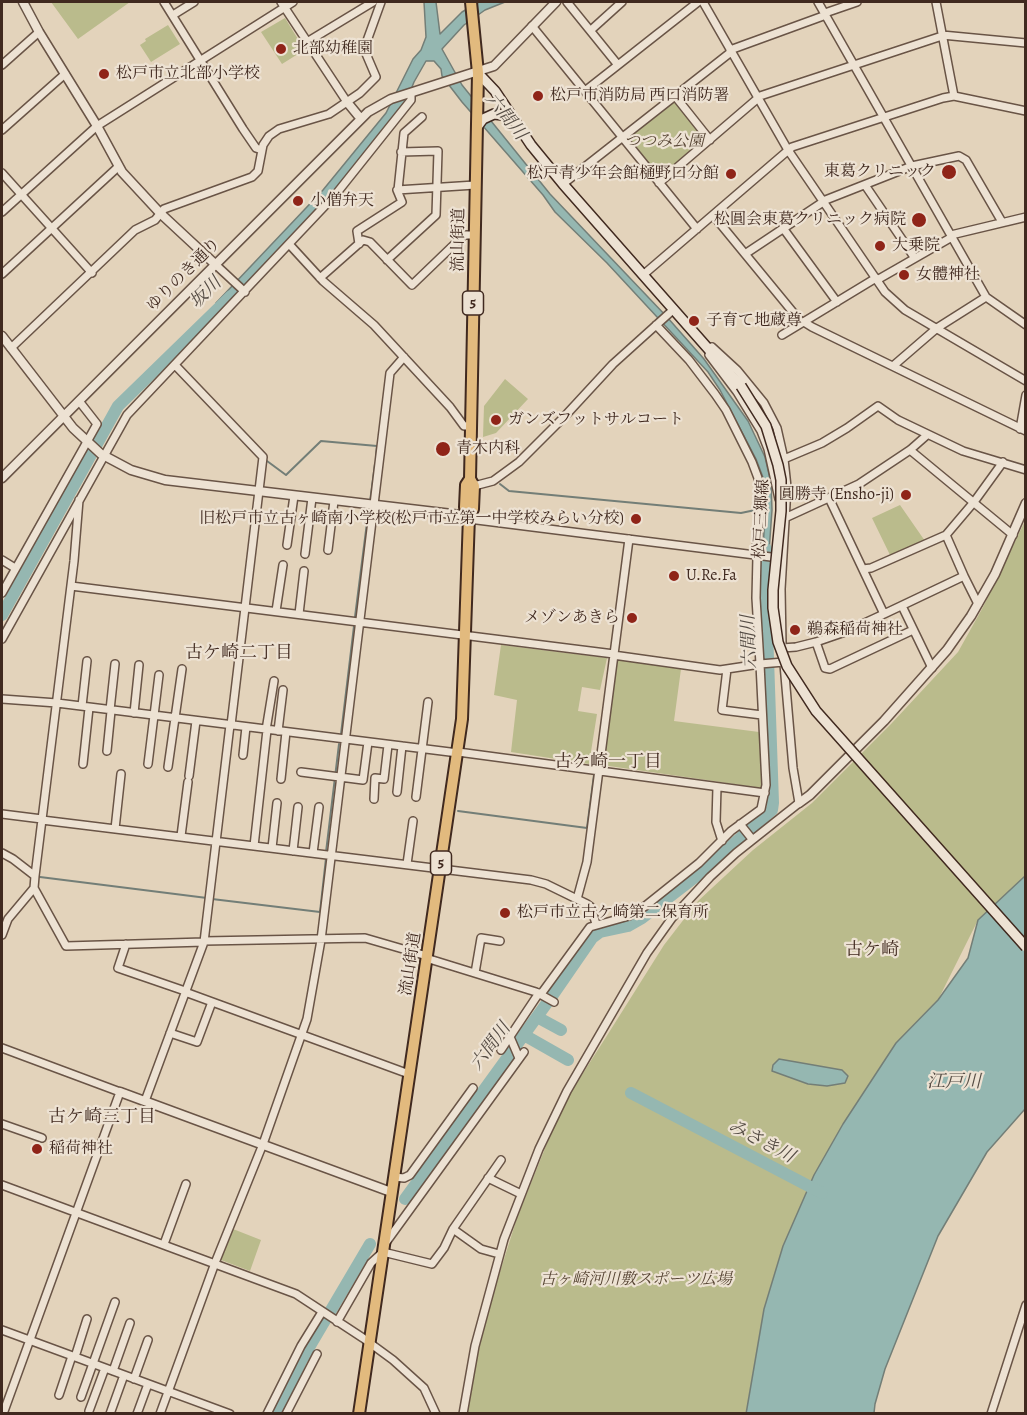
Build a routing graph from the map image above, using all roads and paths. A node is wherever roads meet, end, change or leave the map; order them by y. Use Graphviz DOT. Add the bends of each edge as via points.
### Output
graph roads {
  1 [pos="23,2"];
  2 [pos="164,2"];
  3 [pos="194,2"];
  4 [pos="293,2"];
  5 [pos="372,2"];
  6 [pos="381,2"];
  7 [pos="556,2"];
  8 [pos="567,2"];
  9 [pos="622,2"];
  10 [pos="701,2"];
  11 [pos="818,2"];
  12 [pos="857,2"];
  13 [pos="936,2"];
  14 [pos="471,3"];
  15 [pos="283,4"];
  16 [pos="825,14"];
  17 [pos="172,15"];
  18 [pos="532,26"];
  19 [pos="591,30"];
  20 [pos="39,32"];
  21 [pos="942,36"];
  22 [pos="307,42"];
  23 [pos="1026,43"];
  24 [pos="730,51"];
  25 [pos="200,60"];
  26 [pos="2,65"];
  27 [pos="618,65"];
  28 [pos="855,65"];
  29 [pos="478,73"];
  30 [pos="65,74"];
  31 [pos="585,91"];
  32 [pos="410,93"];
  33 [pos="675,96"];
  34 [pos="954,96"];
  35 [pos="757,98"];
  36 [pos="347,102"];
  37 [pos="1026,111"];
  38 [pos="422,117"];
  39 [pos="884,117"];
  40 [pos="361,119"];
  41 [pos="518,125"];
  42 [pos="97,126"];
  43 [pos="477,127"];
  44 [pos="2,130"];
  45 [pos="623,137"];
  46 [pos="710,140"];
  47 [pos="262,150"];
  48 [pos="788,150"];
  49 [pos="401,152"];
  50 [pos="912,166"];
  51 [pos="118,167"];
  52 [pos="2,173"];
  53 [pos="659,183"];
  54 [pos="562,184"];
  55 [pos="475,185"];
  56 [pos="865,185"];
  57 [pos="437,186"];
  58 [pos="398,190"];
  59 [pos="20,194"];
  60 [pos="823,202"];
  61 [pos="2,212"];
  62 [pos="160,213"];
  63 [pos="713,215"];
  64 [pos="1026,217"];
  65 [pos="1002,222"];
  66 [pos="52,228"];
  67 [pos="783,228"];
  68 [pos="697,229"];
  69 [pos="474,235"];
  70 [pos="951,236"];
  71 [pos="289,244"];
  72 [pos="359,244"];
  73 [pos="745,254"];
  74 [pos="914,257"];
  75 [pos="387,260"];
  76 [pos="216,265"];
  77 [pos="92,273"];
  78 [pos="2,274"];
  79 [pos="643,275"];
  80 [pos="320,278"];
  81 [pos="876,279"];
  82 [pos="244,291"];
  83 [pos="986,297"];
  84 [pos="837,302"];
  85 [pos="672,311"];
  86 [pos="803,322"];
  87 [pos="656,325"];
  88 [pos="1026,325"];
  89 [pos="937,328"];
  90 [pos="692,329"];
  91 [pos="782,335"];
  92 [pos="2,336"];
  93 [pos="11,348"];
  94 [pos="404,357"];
  95 [pos="175,365"];
  96 [pos="893,366"];
  97 [pos="1026,381"];
  98 [pos="1026,395"];
  99 [pos="79,400"];
  100 [pos="63,417"];
  101 [pos="471,426"];
  102 [pos="1023,430"];
  103 [pos="927,435"];
  104 [pos="87,443"];
  105 [pos="910,450"];
  106 [pos="103,455"];
  107 [pos="784,459"];
  108 [pos="1003,462"];
  109 [pos="785,469"];
  110 [pos="1026,470"];
  111 [pos="773,472"];
  112 [pos="758,477"];
  113 [pos="2,478"];
  114 [pos="472,482"];
  115 [pos="259,491"];
  116 [pos="294,496"];
  117 [pos="79,498"];
  118 [pos="312,498"];
  119 [pos="830,498"];
  120 [pos="334,501"];
  121 [pos="974,502"];
  122 [pos="1026,503"];
  123 [pos="374,506"];
  124 [pos="787,514"];
  125 [pos="469,518"];
  126 [pos="946,535"];
  127 [pos="1013,535"];
  128 [pos="629,539"];
  129 [pos="286,545"];
  130 [pos="328,549"];
  131 [pos="305,554"];
  132 [pos="756,556"];
  133 [pos="783,558"];
  134 [pos="2,560"];
  135 [pos="284,565"];
  136 [pos="15,568"];
  137 [pos="863,569"];
  138 [pos="304,571"];
  139 [pos="963,576"];
  140 [pos="71,586"];
  141 [pos="2,593"];
  142 [pos="978,604"];
  143 [pos="902,606"];
  144 [pos="245,607"];
  145 [pos="276,611"];
  146 [pos="299,614"];
  147 [pos="885,614"];
  148 [pos="360,621"];
  149 [pos="914,630"];
  150 [pos="466,635"];
  151 [pos="2,639"];
  152 [pos="816,642"];
  153 [pos="782,648"];
  154 [pos="614,655"];
  155 [pos="87,662"];
  156 [pos="782,662"];
  157 [pos="761,663"];
  158 [pos="116,664"];
  159 [pos="139,665"];
  160 [pos="932,668"];
  161 [pos="182,669"];
  162 [pos="727,669"];
  163 [pos="159,675"];
  164 [pos="274,681"];
  165 [pos="283,690"];
  166 [pos="2,699"];
  167 [pos="428,702"];
  168 [pos="57,703"];
  169 [pos="85,707"];
  170 [pos="111,710"];
  171 [pos="134,713"];
  172 [pos="762,715"];
  173 [pos="154,716"];
  174 [pos="175,718"];
  175 [pos="196,721"];
  176 [pos="231,725"];
  177 [pos="246,727"];
  178 [pos="266,730"];
  179 [pos="282,731"];
  180 [pos="345,739"];
  181 [pos="368,742"];
  182 [pos="388,745"];
  183 [pos="402,746"];
  184 [pos="422,749"];
  185 [pos="107,751"];
  186 [pos="458,752"];
  187 [pos="243,755"];
  188 [pos="83,764"];
  189 [pos="148,764"];
  190 [pos="168,767"];
  191 [pos="301,772"];
  192 [pos="598,772"];
  193 [pos="120,774"];
  194 [pos="340,777"];
  195 [pos="280,779"];
  196 [pos="717,787"];
  197 [pos="397,792"];
  198 [pos="765,793"];
  199 [pos="416,797"];
  200 [pos="374,799"];
  201 [pos="277,803"];
  202 [pos="800,803"];
  203 [pos="298,807"];
  204 [pos="319,807"];
  205 [pos="2,814"];
  206 [pos="42,820"];
  207 [pos="413,821"];
  208 [pos="740,824"];
  209 [pos="115,829"];
  210 [pos="181,836"];
  211 [pos="752,839"];
  212 [pos="216,841"];
  213 [pos="722,841"];
  214 [pos="254,846"];
  215 [pos="272,848"];
  216 [pos="293,851"];
  217 [pos="2,853"];
  218 [pos="313,853"];
  219 [pos="331,855"];
  220 [pos="407,864"];
  221 [pos="441,868"];
  222 [pos="35,876"];
  223 [pos="34,888"];
  224 [pos="577,899"];
  225 [pos="596,924"];
  226 [pos="2,934"];
  227 [pos="321,940"];
  228 [pos="500,941"];
  229 [pos="204,942"];
  230 [pos="126,944"];
  231 [pos="1026,947"];
  232 [pos="426,957"];
  233 [pos="475,973"];
  234 [pos="185,992"];
  235 [pos="540,994"];
  236 [pos="212,1002"];
  237 [pos="554,1002"];
  238 [pos="170,1033"];
  239 [pos="302,1034"];
  240 [pos="510,1037"];
  241 [pos="2,1048"];
  242 [pos="501,1050"];
  243 [pos="525,1052"];
  244 [pos="519,1058"];
  245 [pos="409,1074"];
  246 [pos="473,1088"];
  247 [pos="120,1092"];
  248 [pos="145,1101"];
  249 [pos="2,1124"];
  250 [pos="42,1138"];
  251 [pos="263,1144"];
  252 [pos="501,1160"];
  253 [pos="394,1177"];
  254 [pos="488,1178"];
  255 [pos="186,1184"];
  256 [pos="2,1185"];
  257 [pos="391,1192"];
  258 [pos="521,1194"];
  259 [pos="76,1212"];
  260 [pos="453,1230"];
  261 [pos="164,1244"];
  262 [pos="383,1249"];
  263 [pos="499,1254"];
  264 [pos="215,1263"];
  265 [pos="115,1302"];
  266 [pos="1026,1305"];
  267 [pos="322,1312"];
  268 [pos="87,1319"];
  269 [pos="337,1322"];
  270 [pos="130,1323"];
  271 [pos="1022,1324"];
  272 [pos="2,1330"];
  273 [pos="30,1340"];
  274 [pos="148,1340"];
  275 [pos="370,1343"];
  276 [pos="317,1354"];
  277 [pos="74,1357"];
  278 [pos="93,1364"];
  279 [pos="105,1368"];
  280 [pos="113,1371"];
  281 [pos="124,1375"];
  282 [pos="134,1378"];
  283 [pos="148,1384"];
  284 [pos="168,1391"];
  285 [pos="59,1395"];
  286 [pos="81,1397"];
  287 [pos="89,1410"];
  288 [pos="3,1413"];
  289 [pos="111,1413"];
  290 [pos="137,1413"];
  291 [pos="160,1413"];
  292 [pos="230,1413"];
  293 [pos="267,1413"];
  294 [pos="286,1413"];
  295 [pos="359,1413"];
  296 [pos="436,1413"];
  297 [pos="463,1413"];
  298 [pos="991,1413"];
  1 -- 20 [label="street"];
  2 -- 17 [label="street"];
  3 -- 17 [label="street"];
  4 -- 15 [label="street"];
  5 -- 22 [label="street"];
  6 -- 36 [label="street" via="364,49 376,77"];
  7 -- 18 [label="street, ゆりのき通り"];
  8 -- 19 [label="street"];
  9 -- 19 [label="street"];
  10 -- 24 [label="street"];
  10 -- 27 [label="street"];
  11 -- 16 [label="street"];
  12 -- 16 [label="street"];
  13 -- 21 [label="street"];
  14 -- 29 [label="main road, 流山街道 / 5"];
  15 -- 22 [label="street"];
  15 -- 25 [label="street"];
  16 -- 24 [label="street"];
  16 -- 28 [label="street"];
  17 -- 25 [label="street"];
  18 -- 29 [label="street, ゆりのき通り" via="494,66"];
  18 -- 31 [label="street"];
  19 -- 27 [label="street"];
  20 -- 26 [label="street"];
  20 -- 30 [label="street"];
  21 -- 23 [label="street"];
  21 -- 28 [label="street"];
  21 -- 34 [label="street"];
  22 -- 36 [label="street"];
  24 -- 33 [label="street"];
  24 -- 35 [label="street"];
  25 -- 42 [label="street"];
  25 -- 47 [label="street" via="256,148"];
  27 -- 31 [label="street"];
  28 -- 35 [label="street"];
  28 -- 39 [label="street"];
  29 -- 32 [label="street, ゆりのき通り"];
  29 -- 41 [label="main road, 松戸三郷線"];
  29 -- 43 [label="main road, 流山街道 / 5"];
  30 -- 42 [label="street"];
  30 -- 44 [label="street"];
  31 -- 45 [label="street"];
  32 -- 40 [label="street, ゆりのき通り" via="373,108"];
  32 -- 71 [label="street" via="411,100 358,167"];
  33 -- 45 [label="street"];
  33 -- 46 [label="street"];
  34 -- 37 [label="street"];
  34 -- 39 [label="street"];
  35 -- 46 [label="street"];
  35 -- 48 [label="street"];
  36 -- 40 [label="street"];
  36 -- 47 [label="street" via="319,119 274,132"];
  38 -- 49 [label="street" via="404,133"];
  39 -- 48 [label="street"];
  39 -- 50 [label="street"];
  40 -- 76 [label="street, ゆりのき通り"];
  41 -- 43 [label="main road" via="494,114"];
  41 -- 54 [label="main road, 松戸三郷線"];
  42 -- 51 [label="street"];
  42 -- 59 [label="street"];
  43 -- 55 [label="main road, 流山街道 / 5"];
  45 -- 53 [label="street"];
  45 -- 54 [label="street"];
  46 -- 53 [label="street"];
  47 -- 62 [label="street" via="258,171 252,177 169,206"];
  48 -- 60 [label="street"];
  48 -- 63 [label="street"];
  49 -- 57 [label="street" via="438,151"];
  49 -- 58 [label="street"];
  50 -- 56 [label="street"];
  50 -- 65 [label="street" via="963,157"];
  50 -- 70 [label="street"];
  51 -- 62 [label="street"];
  51 -- 66 [label="street"];
  52 -- 59 [label="street"];
  53 -- 68 [label="street"];
  54 -- 79 [label="main road, 松戸三郷線"];
  55 -- 57 [label="street"];
  55 -- 69 [label="main road, 流山街道 / 5"];
  56 -- 60 [label="street"];
  56 -- 74 [label="street"];
  57 -- 58 [label="street"];
  57 -- 75 [label="street" via="436,214"];
  58 -- 72 [label="street" via="402,202 357,231"];
  59 -- 61 [label="street"];
  59 -- 66 [label="street"];
  60 -- 67 [label="street"];
  60 -- 81 [label="street"];
  62 -- 76 [label="street"];
  62 -- 77 [label="street" via="135,230"];
  63 -- 68 [label="street"];
  63 -- 73 [label="street"];
  64 -- 65 [label="street"];
  65 -- 70 [label="street"];
  66 -- 77 [label="street"];
  66 -- 78 [label="street"];
  67 -- 73 [label="street"];
  67 -- 84 [label="street"];
  68 -- 79 [label="street"];
  69 -- 75 [label="street" via="464,235 412,285"];
  69 -- 101 [label="main road, 流山街道 / 5"];
  70 -- 74 [label="street"];
  70 -- 83 [label="street"];
  71 -- 80 [label="street"];
  71 -- 82 [label="street"];
  72 -- 75 [label="street" via="363,240 370,242"];
  72 -- 80 [label="street"];
  73 -- 86 [label="street"];
  74 -- 81 [label="street"];
  76 -- 82 [label="street"];
  76 -- 99 [label="street, ゆりのき通り"];
  77 -- 93 [label="street"];
  79 -- 85 [label="main road, 松戸三郷線"];
  80 -- 94 [label="street"];
  81 -- 84 [label="street"];
  81 -- 89 [label="street" via="896,303"];
  82 -- 95 [label="street"];
  83 -- 88 [label="street"];
  83 -- 89 [label="street"];
  84 -- 86 [label="street"];
  85 -- 87 [label="street"];
  85 -- 90 [label="main road, 松戸三郷線"];
  86 -- 91 [label="street"];
  86 -- 96 [label="street"];
  87 -- 112 [label="street" via="689,360 720,402"];
  87 -- 114 [label="street" via="519,462 493,481"];
  89 -- 96 [label="street"];
  89 -- 97 [label="street"];
  90 -- 107 [label="street" via="737,370 764,403 777,428"];
  90 -- 111 [label="street" via="753,415"];
  90 -- 231 [label="main road, 松戸三郷線, bridge" via="741,386 766,426 778,465 781,511 773,608 778,642 787,666 816,711"];
  92 -- 93 [label="street"];
  93 -- 100 [label="street"];
  94 -- 101 [label="street" via="464,426"];
  94 -- 123 [label="street" via="390,373"];
  95 -- 106 [label="street" via="127,415"];
  95 -- 115 [label="street" via="263,457"];
  96 -- 102 [label="street"];
  98 -- 102 [label="street"];
  99 -- 100 [label="street, ゆりのき通り"];
  99 -- 104 [label="street" via="97,424"];
  100 -- 104 [label="street"];
  100 -- 113 [label="street, ゆりのき通り"];
  101 -- 114 [label="main road, 流山街道 / 5"];
  103 -- 105 [label="street"];
  103 -- 107 [label="street" via="878,406 822,443"];
  103 -- 108 [label="street" via="963,451"];
  104 -- 106 [label="street"];
  104 -- 136 [label="street"];
  105 -- 119 [label="street"];
  105 -- 121 [label="street"];
  106 -- 115 [label="street" via="154,478"];
  106 -- 117 [label="street"];
  107 -- 109 [label="street"];
  108 -- 110 [label="street"];
  108 -- 121 [label="street"];
  109 -- 111 [label="street"];
  109 -- 124 [label="street"];
  111 -- 112 [label="street"];
  111 -- 124 [label="street" via="779,500"];
  112 -- 132 [label="street" via="762,494"];
  114 -- 125 [label="main road, 流山街道 / 5" via="473,509"];
  115 -- 116 [label="street"];
  115 -- 144 [label="street"];
  116 -- 118 [label="street"];
  116 -- 129 [label="street"];
  117 -- 140 [label="street"];
  117 -- 151 [label="street"];
  118 -- 120 [label="street"];
  118 -- 131 [label="street"];
  119 -- 124 [label="street"];
  119 -- 137 [label="street"];
  120 -- 123 [label="street"];
  120 -- 130 [label="street"];
  121 -- 126 [label="street"];
  121 -- 127 [label="street"];
  122 -- 127 [label="street"];
  123 -- 125 [label="street"];
  123 -- 148 [label="street"];
  124 -- 133 [label="street"];
  125 -- 128 [label="street"];
  125 -- 150 [label="main road, 流山街道 / 5"];
  126 -- 137 [label="street"];
  126 -- 139 [label="street"];
  127 -- 142 [label="street"];
  128 -- 132 [label="street"];
  128 -- 154 [label="street"];
  132 -- 133 [label="street"];
  132 -- 157 [label="street"];
  133 -- 153 [label="street"];
  134 -- 136 [label="street"];
  135 -- 145 [label="street"];
  136 -- 141 [label="street"];
  137 -- 147 [label="street"];
  138 -- 146 [label="street"];
  139 -- 142 [label="street"];
  139 -- 143 [label="street"];
  140 -- 144 [label="street"];
  140 -- 168 [label="street"];
  142 -- 160 [label="street"];
  143 -- 147 [label="street"];
  143 -- 149 [label="street"];
  144 -- 145 [label="street"];
  144 -- 176 [label="street"];
  145 -- 146 [label="street"];
  146 -- 148 [label="street"];
  147 -- 152 [label="street"];
  148 -- 150 [label="street"];
  148 -- 180 [label="street"];
  149 -- 152 [label="street" via="830,669 825,668"];
  149 -- 160 [label="street"];
  150 -- 154 [label="street"];
  150 -- 186 [label="main road, 流山街道 / 5"];
  152 -- 153 [label="street"];
  153 -- 156 [label="street"];
  154 -- 162 [label="street"];
  154 -- 192 [label="street"];
  155 -- 169 [label="street"];
  156 -- 157 [label="street"];
  156 -- 202 [label="street"];
  157 -- 162 [label="street"];
  157 -- 172 [label="street"];
  158 -- 170 [label="street"];
  159 -- 171 [label="street"];
  160 -- 202 [label="street"];
  161 -- 174 [label="street"];
  162 -- 172 [label="street" via="722,710"];
  163 -- 173 [label="street"];
  164 -- 178 [label="street"];
  165 -- 179 [label="street"];
  166 -- 168 [label="street"];
  167 -- 184 [label="street"];
  168 -- 169 [label="street"];
  168 -- 206 [label="street"];
  169 -- 170 [label="street"];
  169 -- 188 [label="street"];
  170 -- 171 [label="street"];
  170 -- 185 [label="street"];
  171 -- 173 [label="street"];
  172 -- 198 [label="street"];
  173 -- 174 [label="street"];
  173 -- 189 [label="street"];
  174 -- 175 [label="street"];
  174 -- 190 [label="street"];
  175 -- 176 [label="street"];
  175 -- 210 [label="street"];
  176 -- 177 [label="street"];
  176 -- 212 [label="street"];
  177 -- 178 [label="street"];
  177 -- 187 [label="street"];
  178 -- 179 [label="street"];
  178 -- 214 [label="street"];
  179 -- 180 [label="street"];
  179 -- 195 [label="street"];
  180 -- 181 [label="street"];
  180 -- 194 [label="street"];
  181 -- 182 [label="street"];
  181 -- 194 [label="street" via="363,780"];
  182 -- 183 [label="street"];
  182 -- 200 [label="street" via="384,779 375,778"];
  183 -- 184 [label="street"];
  183 -- 197 [label="street"];
  184 -- 186 [label="street"];
  184 -- 199 [label="street"];
  186 -- 192 [label="street"];
  186 -- 221 [label="main road, 流山街道 / 5"];
  191 -- 194 [label="street"];
  192 -- 196 [label="street"];
  192 -- 224 [label="street" via="587,862"];
  193 -- 209 [label="street"];
  194 -- 219 [label="street"];
  196 -- 198 [label="street"];
  196 -- 213 [label="street" via="716,822"];
  198 -- 208 [label="street" via="761,809"];
  201 -- 215 [label="street"];
  202 -- 211 [label="street"];
  203 -- 216 [label="street"];
  204 -- 218 [label="street"];
  205 -- 206 [label="street"];
  206 -- 209 [label="street"];
  206 -- 222 [label="street"];
  207 -- 220 [label="street"];
  208 -- 211 [label="street"];
  208 -- 213 [label="street"];
  209 -- 210 [label="street"];
  210 -- 212 [label="street"];
  211 -- 258 [label="street" via="672,918 648,952 567,1090"];
  212 -- 214 [label="street"];
  212 -- 229 [label="street"];
  213 -- 225 [label="street" via="635,914"];
  214 -- 215 [label="street"];
  215 -- 216 [label="street"];
  216 -- 218 [label="street"];
  217 -- 222 [label="street"];
  218 -- 219 [label="street"];
  219 -- 220 [label="street"];
  219 -- 227 [label="street"];
  220 -- 221 [label="street"];
  221 -- 224 [label="street" via="531,880"];
  221 -- 232 [label="main road, 流山街道 / 5"];
  222 -- 223 [label="street"];
  223 -- 226 [label="street" via="8,919"];
  223 -- 230 [label="street" via="66,946"];
  224 -- 225 [label="street" via="591,907"];
  225 -- 235 [label="street" via="585,932"];
  227 -- 229 [label="street"];
  227 -- 232 [label="street" via="365,938"];
  227 -- 239 [label="street"];
  228 -- 233 [label="street" via="481,938"];
  229 -- 230 [label="street"];
  229 -- 234 [label="street"];
  230 -- 234 [label="street" via="118,968"];
  232 -- 233 [label="street"];
  232 -- 245 [label="main road, 流山街道 / 5"];
  233 -- 235 [label="street"];
  234 -- 236 [label="street"];
  234 -- 238 [label="street"];
  235 -- 237 [label="street"];
  235 -- 240 [label="street"];
  236 -- 238 [label="street" via="197,1042"];
  236 -- 239 [label="street"];
  238 -- 248 [label="street"];
  239 -- 245 [label="street"];
  239 -- 251 [label="street"];
  240 -- 242 [label="street"];
  240 -- 244 [label="street"];
  241 -- 247 [label="street"];
  243 -- 244 [label="street"];
  244 -- 262 [label="street"];
  245 -- 253 [label="main road, 流山街道 / 5"];
  246 -- 253 [label="street" via="410,1175"];
  247 -- 248 [label="street"];
  247 -- 259 [label="street"];
  248 -- 251 [label="street"];
  249 -- 250 [label="street"];
  251 -- 257 [label="street"];
  251 -- 264 [label="street"];
  252 -- 254 [label="street"];
  253 -- 257 [label="main road, 流山街道 / 5"];
  254 -- 258 [label="street"];
  254 -- 260 [label="street"];
  255 -- 261 [label="street"];
  256 -- 259 [label="street"];
  257 -- 262 [label="main road, 流山街道 / 5"];
  258 -- 263 [label="street"];
  259 -- 261 [label="street"];
  259 -- 273 [label="street"];
  260 -- 262 [label="street" via="432,1264"];
  260 -- 263 [label="street" via="481,1249"];
  261 -- 264 [label="street"];
  262 -- 269 [label="street"];
  262 -- 275 [label="main road, 流山街道 / 5"];
  263 -- 297 [label="street" via="475,1346"];
  264 -- 267 [label="street" via="289,1291"];
  264 -- 284 [label="street"];
  265 -- 278 [label="street"];
  266 -- 271 [label="street"];
  267 -- 269 [label="street"];
  267 -- 293 [label="street"];
  268 -- 277 [label="street"];
  269 -- 275 [label="street"];
  270 -- 280 [label="street"];
  271 -- 298 [label="street"];
  272 -- 273 [label="street"];
  273 -- 277 [label="street"];
  273 -- 288 [label="street"];
  274 -- 282 [label="street"];
  275 -- 295 [label="main road, 流山街道 / 5"];
  275 -- 296 [label="street" via="424,1388"];
  276 -- 294 [label="street"];
  277 -- 278 [label="street"];
  277 -- 285 [label="street"];
  278 -- 279 [label="street"];
  278 -- 286 [label="street"];
  279 -- 280 [label="street"];
  279 -- 287 [label="street"];
  280 -- 281 [label="street"];
  281 -- 282 [label="street"];
  281 -- 289 [label="street"];
  282 -- 283 [label="street"];
  283 -- 284 [label="street"];
  283 -- 290 [label="street"];
  284 -- 291 [label="street"];
  284 -- 292 [label="street"];
}
